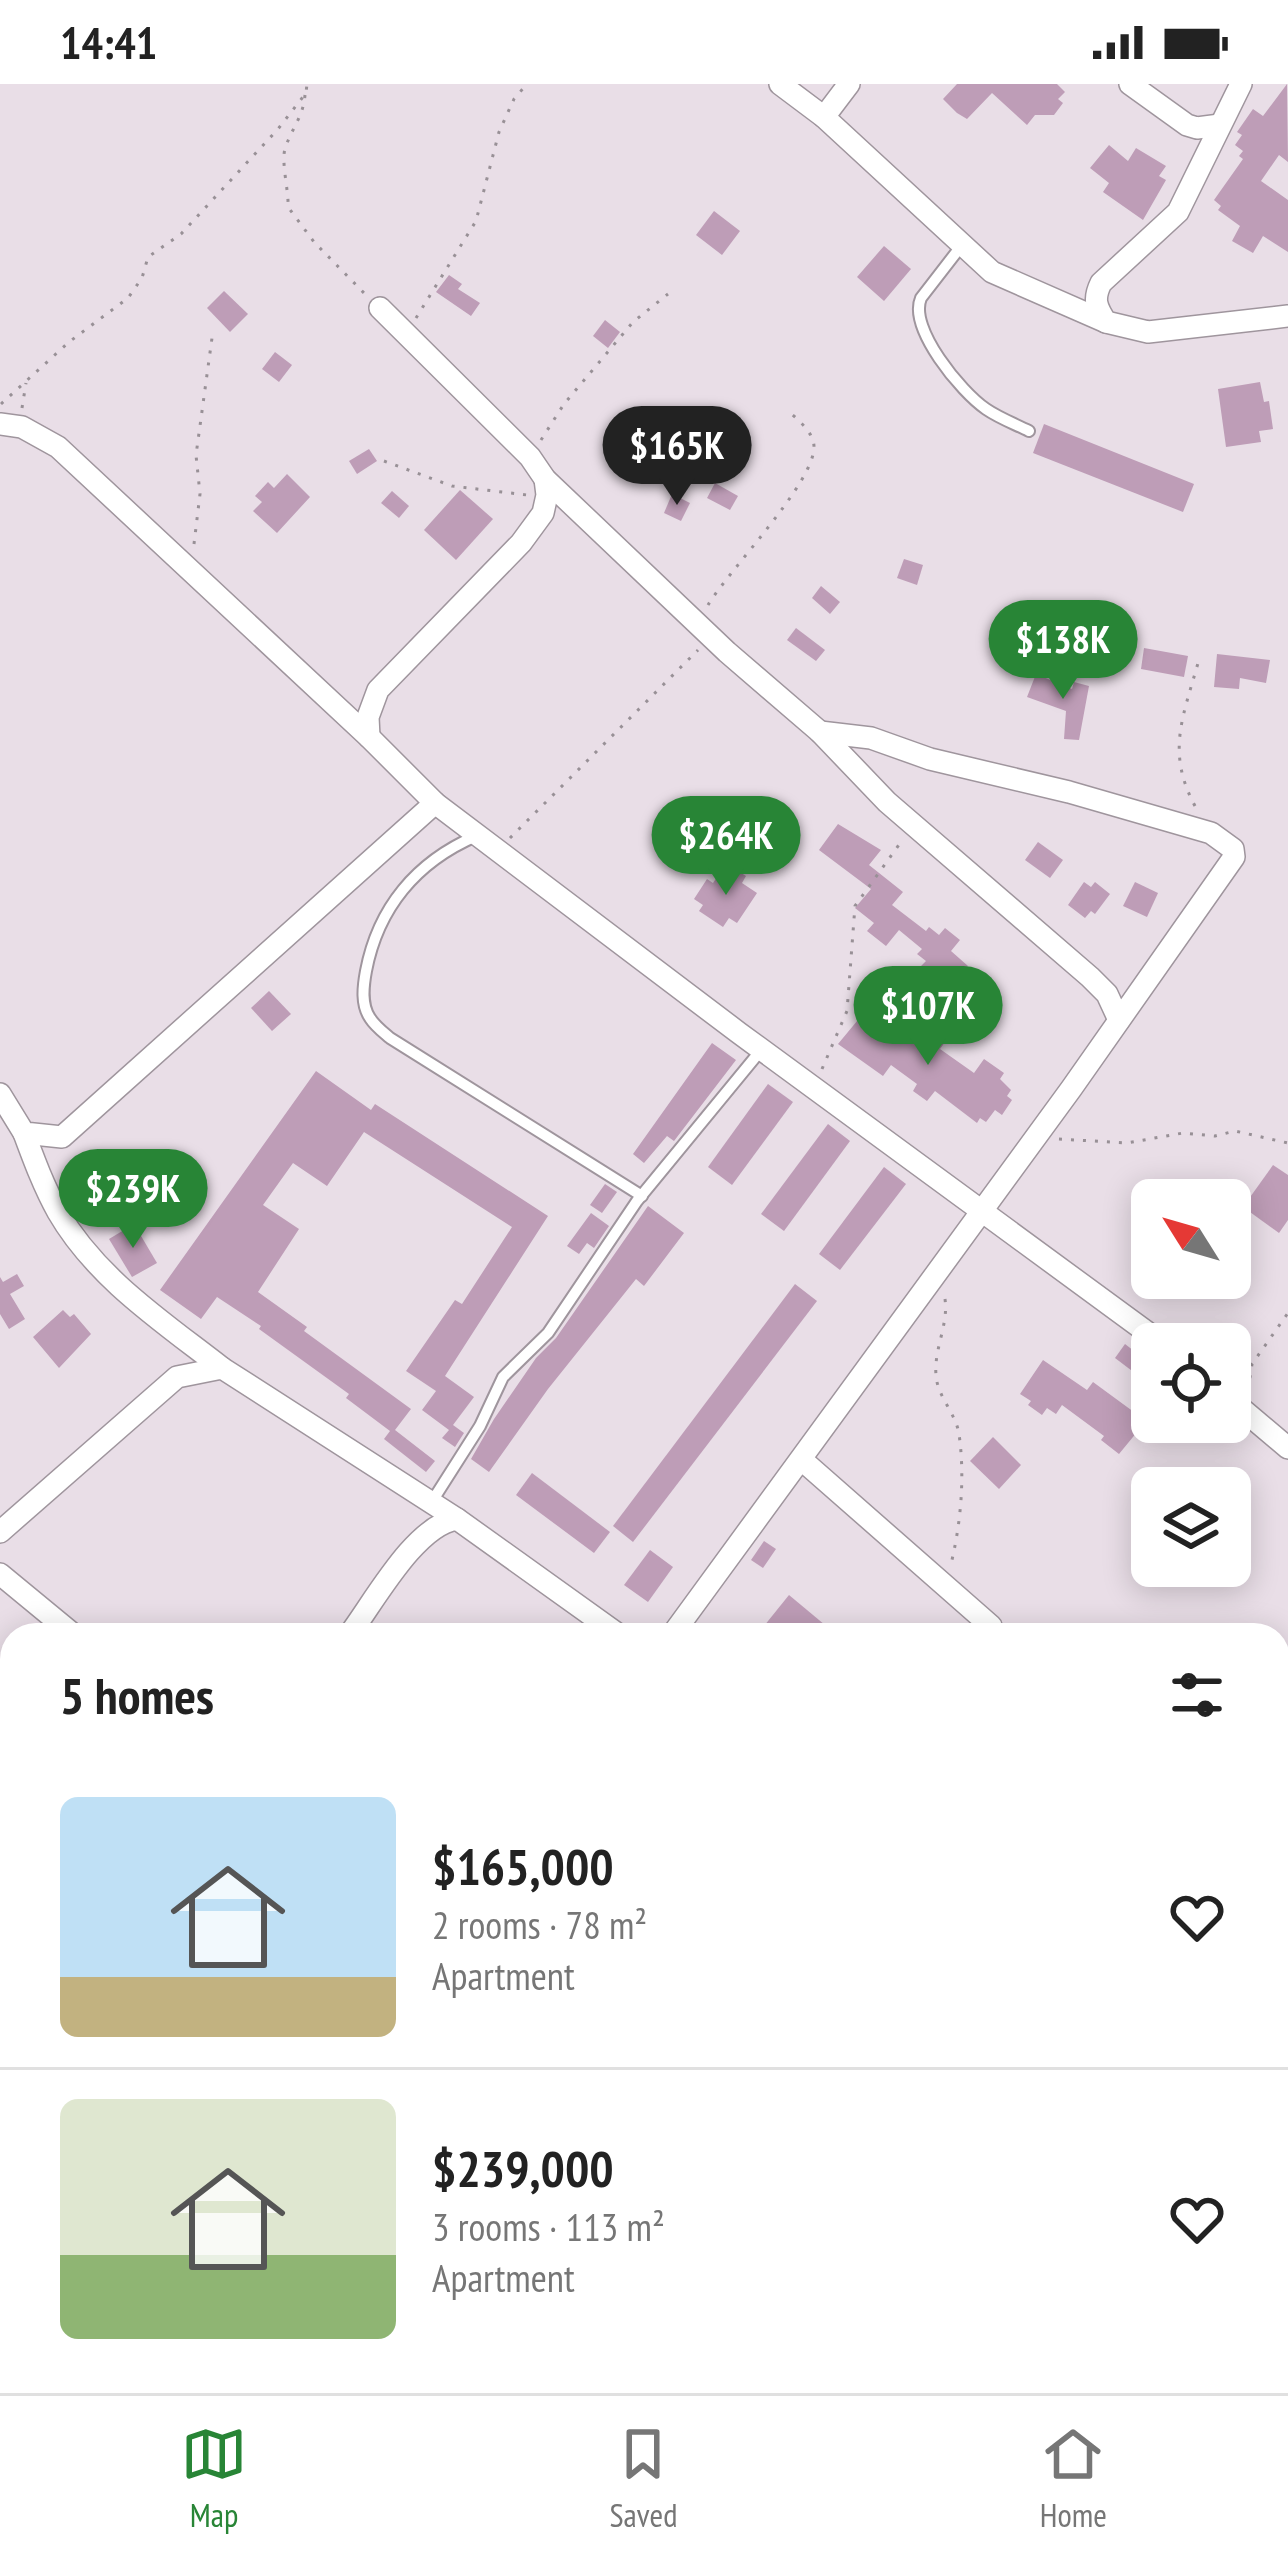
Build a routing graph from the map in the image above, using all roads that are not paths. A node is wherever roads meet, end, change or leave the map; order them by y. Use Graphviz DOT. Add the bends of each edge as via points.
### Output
graph roads {
  1 [pos="780,84"];
  2 [pos="849,84"];
  3 [pos="1130,84"];
  4 [pos="1241,84"];
  5 [pos="824,117"];
  6 [pos="1220,124"];
  7 [pos="962,245"];
  8 [pos="380,308"];
  9 [pos="1288,316"];
  10 [pos="1106,322"];
  11 [pos="11,425"];
  12 [pos="1029,431"];
  13 [pos="545,478"];
  14 [pos="820,732"];
  15 [pos="369,737"];
  16 [pos="435,803"];
  17 [pos="476,836"];
  18 [pos="1119,1021"];
  19 [pos="762,1049"];
  20 [pos="0,1094"];
  21 [pos="24,1133"];
  22 [pos="62,1137"];
  23 [pos="42,1177"];
  24 [pos="642,1196"];
  25 [pos="981,1209"];
  26 [pos="1135,1323"];
  27 [pos="222,1368"];
  28 [pos="1251,1417"];
  29 [pos="1288,1448"];
  30 [pos="802,1460"];
  31 [pos="431,1502"];
  32 [pos="458,1520"];
  33 [pos="0,1532"];
  34 [pos="0,1574"];
  35 [pos="59,1623"];
  36 [pos="358,1623"];
  37 [pos="602,1623"];
  38 [pos="680,1623"];
  39 [pos="988,1623"];
  1 -- 5 [label="street"];
  2 -- 5 [label="street"];
  3 -- 6 [label="street" via="1187,125"];
  4 -- 6 [label="street"];
  5 -- 7 [label="street"];
  6 -- 10 [label="street" via="1178,212 1101,284 1095,296"];
  7 -- 10 [label="street" via="992,272"];
  7 -- 12 [label="lane" via="917,304 920,324 984,408"];
  8 -- 13 [label="street"];
  9 -- 10 [label="street" via="1148,332"];
  11 -- 15 [label="street" via="58,447"];
  13 -- 14 [label="street"];
  13 -- 15 [label="street" via="543,513 521,543 378,690"];
  14 -- 18 [label="street" via="913,826 1090,977"];
  14 -- 18 [label="street" via="871,738 1224,839 1234,857"];
  15 -- 16 [label="street"];
  16 -- 17 [label="street"];
  16 -- 22 [label="street"];
  17 -- 19 [label="street"];
  17 -- 24 [label="lane" via="446,849 385,910 363,989 366,1013 410,1052"];
  18 -- 25 [label="street"];
  19 -- 24 [label="lane"];
  19 -- 25 [label="street"];
  20 -- 21 [label="street"];
  21 -- 22 [label="street"];
  21 -- 23 [label="street"];
  22 -- 23 [label="street"];
  23 -- 27 [label="street" via="76,1238 128,1296"];
  24 -- 31 [label="lane" via="548,1333 503,1377"];
  25 -- 26 [label="street"];
  25 -- 30 [label="street"];
  27 -- 31 [label="street"];
  27 -- 33 [label="street" via="177,1377"];
  28 -- 29 [label="street"];
  30 -- 38 [label="street"];
  30 -- 39 [label="street"];
  31 -- 32 [label="street"];
  32 -- 36 [label="street" via="433,1528 410,1550"];
  32 -- 37 [label="street"];
  34 -- 35 [label="street"];
}
